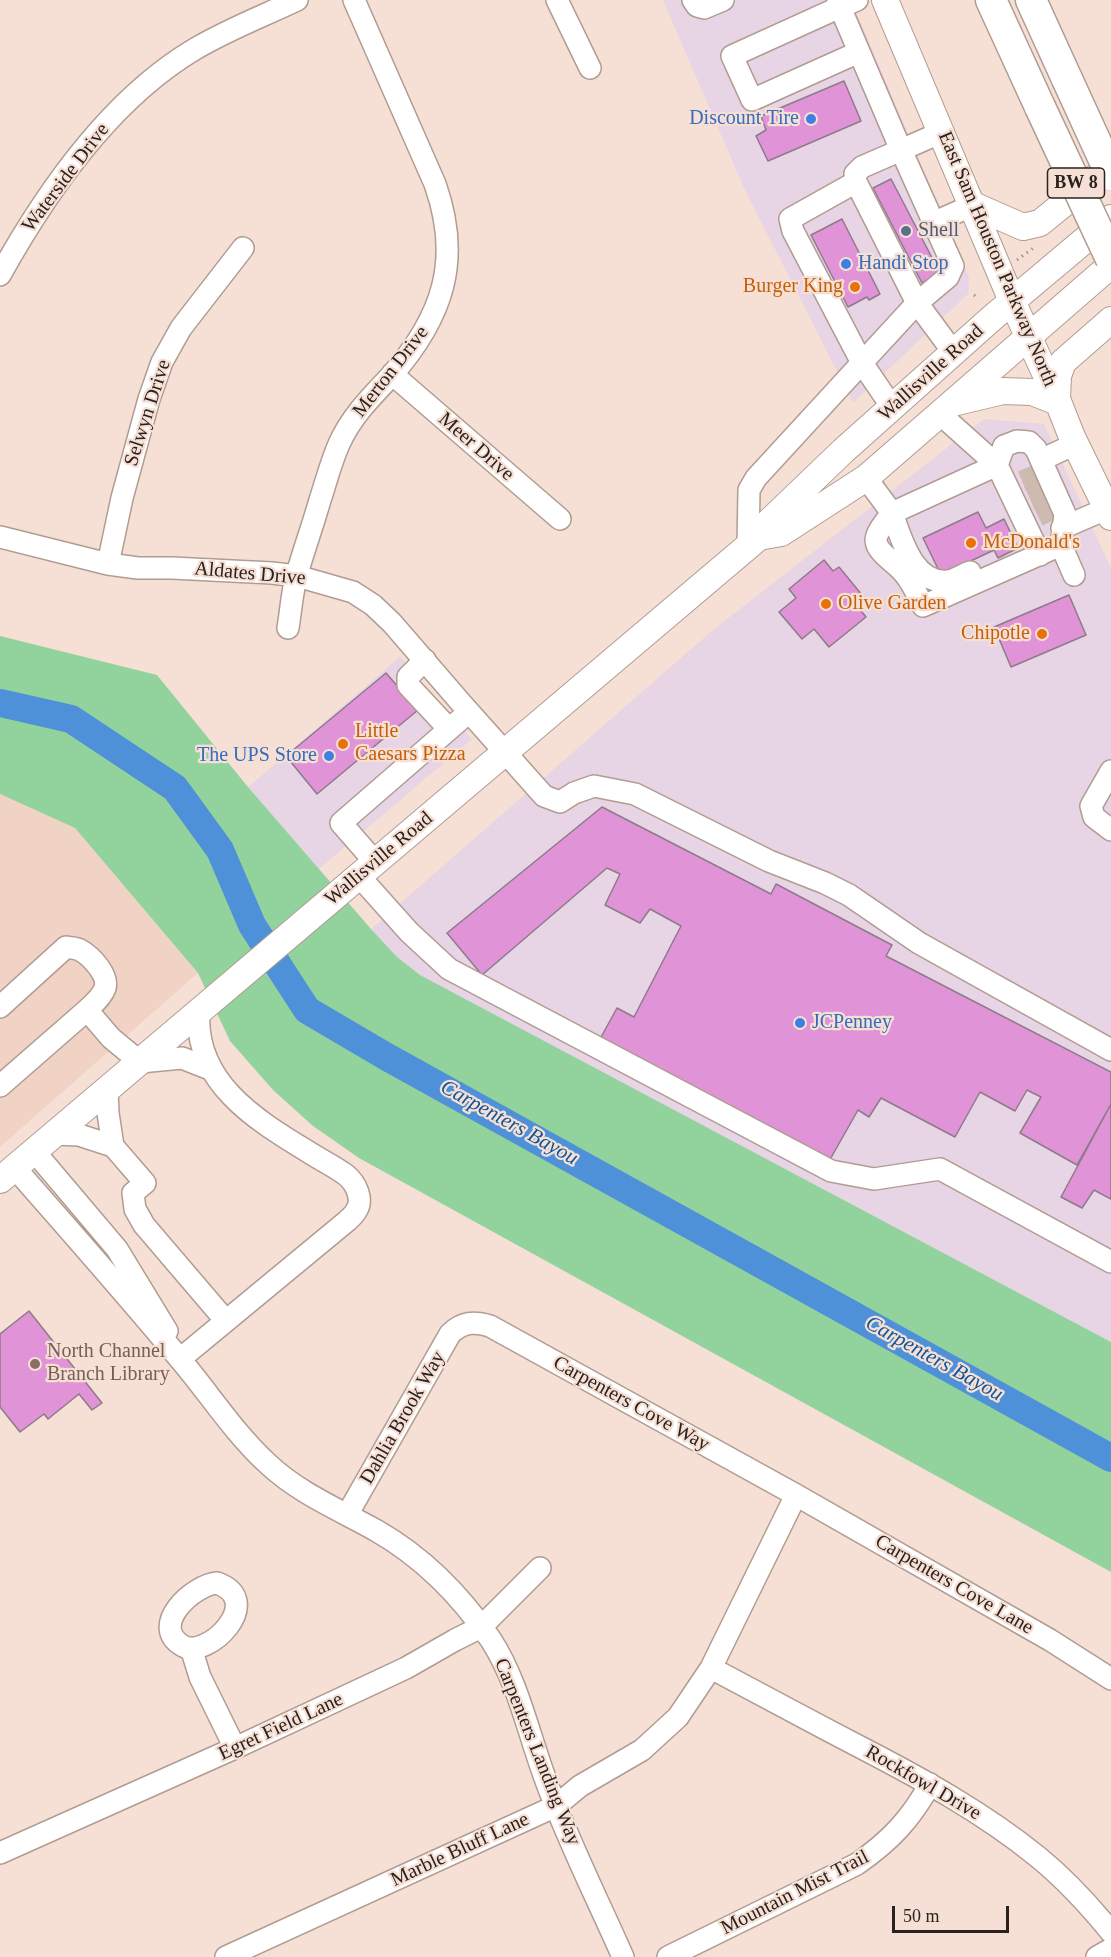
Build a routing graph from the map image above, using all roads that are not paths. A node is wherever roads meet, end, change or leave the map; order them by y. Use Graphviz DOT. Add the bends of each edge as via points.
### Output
graph roads {
  1 [pos="297,0"];
  2 [pos="354,0"];
  3 [pos="557,0"];
  4 [pos="693,0"];
  5 [pos="723,0"];
  6 [pos="885,0"];
  7 [pos="992,0"];
  8 [pos="1031,0"];
  9 [pos="845,2"];
  10 [pos="859,52"];
  11 [pos="590,68"];
  12 [pos="942,132"];
  13 [pos="901,150"];
  14 [pos="1111,165"];
  15 [pos="1111,175"];
  16 [pos="855,182"];
  17 [pos="973,205"];
  18 [pos="1111,218"];
  19 [pos="933,223"];
  20 [pos="243,248"];
  21 [pos="1111,259"];
  22 [pos="1111,266"];
  23 [pos="0,275"];
  24 [pos="1012,301"];
  25 [pos="917,303"];
  26 [pos="1111,320"];
  27 [pos="1028,336"];
  28 [pos="954,353"];
  29 [pos="862,363"];
  30 [pos="392,374"];
  31 [pos="1058,400"];
  32 [pos="892,407"];
  33 [pos="946,408"];
  34 [pos="1075,444"];
  35 [pos="997,465"];
  36 [pos="866,478"];
  37 [pos="1040,499"];
  38 [pos="892,513"];
  39 [pos="1109,513"];
  40 [pos="560,519"];
  41 [pos="0,537"];
  42 [pos="753,542"];
  43 [pos="1030,559"];
  44 [pos="108,564"];
  45 [pos="1074,575"];
  46 [pos="297,576"];
  47 [pos="288,628"];
  48 [pos="425,660"];
  49 [pos="469,712"];
  50 [pos="449,729"];
  51 [pos="505,752"];
  52 [pos="1111,771"];
  53 [pos="1111,830"];
  54 [pos="367,869"];
  55 [pos="0,1007"];
  56 [pos="87,1010"];
  57 [pos="199,1012"];
  58 [pos="1111,1050"];
  59 [pos="140,1062"];
  60 [pos="210,1070"];
  61 [pos="0,1086"];
  62 [pos="107,1090"];
  63 [pos="54,1134"];
  64 [pos="113,1146"];
  65 [pos="34,1151"];
  66 [pos="7,1174"];
  67 [pos="1111,1262"];
  68 [pos="226,1321"];
  69 [pos="463,1325"];
  70 [pos="180,1359"];
  71 [pos="796,1495"];
  72 [pos="347,1515"];
  73 [pos="540,1568"];
  74 [pos="481,1627"];
  75 [pos="191,1648"];
  76 [pos="711,1668"];
  77 [pos="1111,1679"];
  78 [pos="235,1748"];
  79 [pos="930,1784"];
  80 [pos="556,1806"];
  81 [pos="0,1853"];
  82 [pos="1111,1932"];
  83 [pos="1111,1949"];
  84 [pos="226,1957"];
  85 [pos="623,1957"];
  86 [pos="668,1957"];
  87 [pos="1097,1957"];
  1 -- 23 [label="street, Waterside Drive" via="194,50 139,92 91,140 62,178"];
  2 -- 30 [label="street, Merton Drive" via="435,184 447,226 446,273 430,323"];
  3 -- 11 [label="street"];
  4 -- 5 [label="street" via="704,8"];
  6 -- 12 [label="main road, East Sam Houston Parkway North"];
  7 -- 21 [label="highway, BW 8, bridge"];
  8 -- 15 [label="highway, BW 8, bridge"];
  9 -- 10 [label="street"];
  9 -- 10 [label="street" via="732,56 752,100"];
  10 -- 13 [label="street"];
  12 -- 13 [label="street"];
  12 -- 17 [label="main road, East Sam Houston Parkway North"];
  13 -- 16 [label="street" via="862,167 855,174"];
  13 -- 19 [label="street"];
  14 -- 17 [label="main road" via="1040,223 1023,227"];
  16 -- 25 [label="street"];
  16 -- 29 [label="street" via="790,219"];
  17 -- 19 [label="street"];
  17 -- 24 [label="main road, East Sam Houston Parkway North"];
  18 -- 24 [label="main road, Wallisville Road"];
  19 -- 25 [label="street" via="953,266 948,277"];
  20 -- 44 [label="street, Selwyn Drive" via="181,328 162,362 128,476"];
  22 -- 27 [label="main road, Wallisville Road"];
  24 -- 27 [label="main road, East Sam Houston Parkway North"];
  24 -- 28 [label="main road, Wallisville Road"];
  25 -- 28 [label="street"];
  25 -- 29 [label="street"];
  26 -- 31 [label="main road" via="1064,362 1058,376"];
  27 -- 31 [label="main road, East Sam Houston Parkway North"];
  27 -- 33 [label="main road, Wallisville Road"];
  28 -- 32 [label="main road, Wallisville Road"];
  29 -- 32 [label="street"];
  29 -- 42 [label="street" via="756,478 749,490"];
  30 -- 40 [label="street, Meer Drive"];
  30 -- 46 [label="street, Merton Drive" via="366,402 339,444"];
  31 -- 33 [label="main road" via="1032,392 1003,391"];
  31 -- 34 [label="main road, East Sam Houston Parkway North"];
  32 -- 42 [label="main road, Wallisville Road" via="769,522"];
  33 -- 35 [label="street"];
  33 -- 36 [label="main road, Wallisville Road"];
  34 -- 37 [label="street"];
  34 -- 39 [label="main road, East Sam Houston Parkway North"];
  35 -- 37 [label="street"];
  35 -- 37 [label="street" via="1004,446 1029,442 1036,449"];
  35 -- 38 [label="street"];
  36 -- 38 [label="street"];
  36 -- 42 [label="main road, Wallisville Road" via="781,533"];
  37 -- 39 [label="street"];
  37 -- 43 [label="street"];
  37 -- 43 [label="street"];
  37 -- 45 [label="street"];
  38 -- 43 [label="street" via="921,573 934,579 948,581 983,566"];
  38 -- 43 [label="street" via="876,533 879,551 912,584 922,606"];
  41 -- 44 [label="street, Aldates Drive"];
  42 -- 51 [label="main road, Wallisville Road"];
  44 -- 46 [label="street, Aldates Drive"];
  46 -- 47 [label="street, Merton Drive"];
  46 -- 48 [label="street, Aldates Drive" via="353,592 373,605"];
  48 -- 49 [label="street, Aldates Drive"];
  48 -- 50 [label="street" via="408,677 408,685"];
  49 -- 50 [label="street"];
  49 -- 51 [label="street, Aldates Drive"];
  50 -- 54 [label="street" via="341,823"];
  51 -- 54 [label="main road, Wallisville Road"];
  51 -- 58 [label="street, Aldates Drive" via="544,796 560,802 594,786 635,794 769,861 825,883 919,943"];
  52 -- 53 [label="street" via="1091,806 1094,817"];
  54 -- 57 [label="main road, Wallisville Road"];
  54 -- 67 [label="street" via="408,932 449,969 831,1171 874,1179 940,1169"];
  55 -- 56 [label="street" via="66,947 78,949 104,975 106,986"];
  56 -- 59 [label="street" via="111,1038"];
  56 -- 61 [label="street"];
  57 -- 59 [label="main road, Wallisville Road"];
  57 -- 60 [label="street" via="202,1051"];
  59 -- 60 [label="street" via="182,1058"];
  59 -- 62 [label="main road, Wallisville Road"];
  60 -- 68 [label="street" via="247,1111 347,1175 360,1200 357,1211 347,1221"];
  62 -- 63 [label="main road, Wallisville Road"];
  62 -- 64 [label="street"];
  63 -- 64 [label="street" via="79,1135"];
  63 -- 65 [label="main road, Wallisville Road"];
  64 -- 68 [label="street" via="145,1183 133,1193 135,1209 152,1235"];
  65 -- 66 [label="main road, Wallisville Road"];
  65 -- 70 [label="street, Carpenters Landing Way" via="121,1254 163,1321"];
  66 -- 70 [label="street, Carpenters Landing Way"];
  68 -- 70 [label="street"];
  69 -- 71 [label="street, Carpenters Cove Way" via="472,1322 490,1326"];
  69 -- 72 [label="street, Dahlia Brook Way" via="450,1334"];
  70 -- 72 [label="street, Carpenters Landing Way" via="268,1464 295,1486"];
  71 -- 76 [label="street, Marble Bluff Lane"];
  71 -- 77 [label="street, Carpenters Cove Lane"];
  72 -- 74 [label="street, Carpenters Landing Way" via="423,1563 452,1590"];
  73 -- 74 [label="street, Egret Field Lane"];
  74 -- 78 [label="street, Egret Field Lane" via="396,1673"];
  74 -- 80 [label="street, Carpenters Landing Way" via="513,1683"];
  75 -- 78 [label="street" via="200,1677"];
  76 -- 79 [label="street, Rockfowl Drive"];
  76 -- 80 [label="street, Marble Bluff Lane" via="678,1717 642,1750 580,1786"];
  78 -- 81 [label="street, Egret Field Lane"];
  79 -- 82 [label="street, Rockfowl Drive" via="1040,1858"];
  79 -- 86 [label="street, Mountain Mist Trail" via="897,1832 857,1864"];
  80 -- 84 [label="street, Marble Bluff Lane"];
  80 -- 85 [label="street, Carpenters Landing Way"];
  83 -- 87 [label="street"];
}
